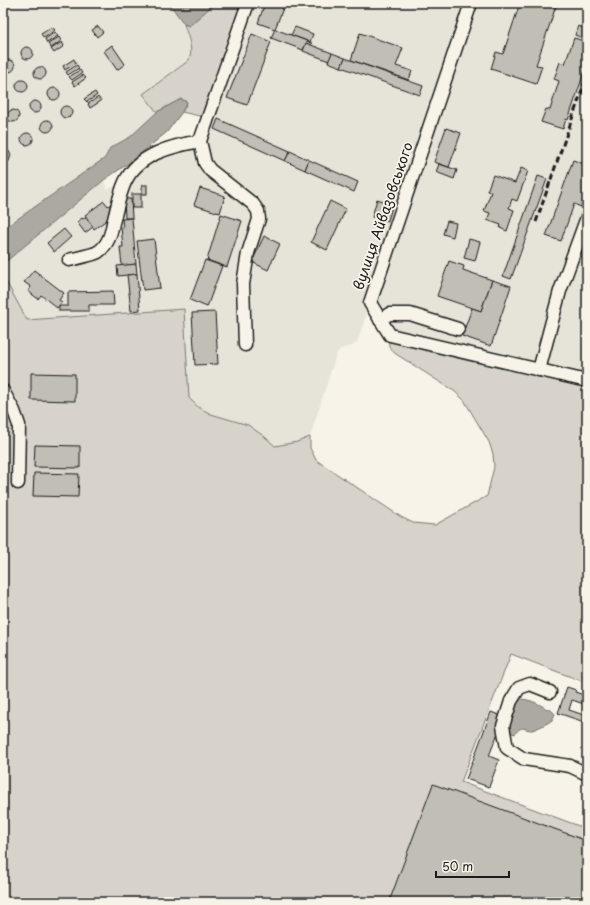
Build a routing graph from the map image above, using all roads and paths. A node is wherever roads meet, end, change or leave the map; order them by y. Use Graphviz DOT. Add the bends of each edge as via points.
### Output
graph roads {
  1 [pos="248,3"];
  2 [pos="471,3"];
  3 [pos="200,141"];
  4 [pos="587,217"];
  5 [pos="69,260"];
  6 [pos="380,320"];
  7 [pos="458,329"];
  8 [pos="245,345"];
  9 [pos="539,370"];
  10 [pos="587,381"];
  11 [pos="3,391"];
  12 [pos="18,483"];
  13 [pos="550,692"];
  14 [pos="587,774"];
  1 -- 3 [label="lane"];
  2 -- 6 [label="lane, вулиця Айвазовського" via="370,303"];
  3 -- 5 [label="lane" via="158,152 137,166 121,192 110,236 105,245 97,253"];
  3 -- 8 [label="lane" via="205,163 210,170 253,204 258,211 259,219 248,253 243,284"];
  4 -- 9 [label="lane" via="560,291"];
  6 -- 7 [label="lane" via="390,314 410,314"];
  6 -- 9 [label="lane, вулиця Айвазовського" via="390,335"];
  9 -- 10 [label="lane, вулиця Айвазовського"];
  11 -- 12 [label="lane" via="19,425"];
  13 -- 14 [label="lane" via="530,684 519,688 511,701 503,726 507,748 524,759 570,766"];
}
